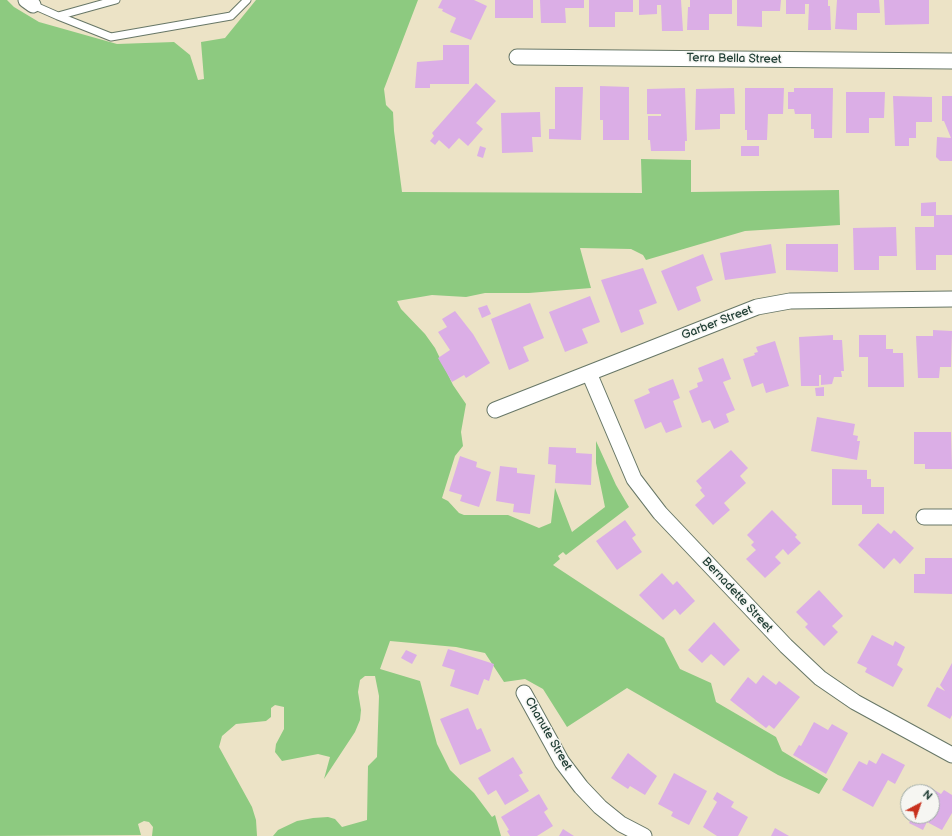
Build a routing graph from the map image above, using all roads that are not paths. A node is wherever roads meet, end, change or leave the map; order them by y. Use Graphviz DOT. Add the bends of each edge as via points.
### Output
graph roads {
  1 [pos="116,0"];
  2 [pos="248,0"];
  3 [pos="31,2"];
  4 [pos="58,16"];
  5 [pos="517,57"];
  6 [pos="952,61"];
  7 [pos="952,299"];
  8 [pos="589,373"];
  9 [pos="495,410"];
  10 [pos="924,517"];
  11 [pos="952,517"];
  12 [pos="524,693"];
  13 [pos="952,755"];
  14 [pos="644,836"];
  1 -- 4 [label="lane"];
  2 -- 4 [label="lane" via="231,16 111,37"];
  3 -- 4 [label="lane"];
  5 -- 6 [label="street, Terra Bella Street"];
  7 -- 8 [label="street, Garber Street" via="790,301 757,307"];
  8 -- 9 [label="street, Garber Street"];
  8 -- 13 [label="street, Bernadette Street" via="634,479 660,513 786,646 820,678 855,702"];
  10 -- 11 [label="street"];
  12 -- 14 [label="street, Chanute Street" via="562,762 581,787 621,824"];
}
